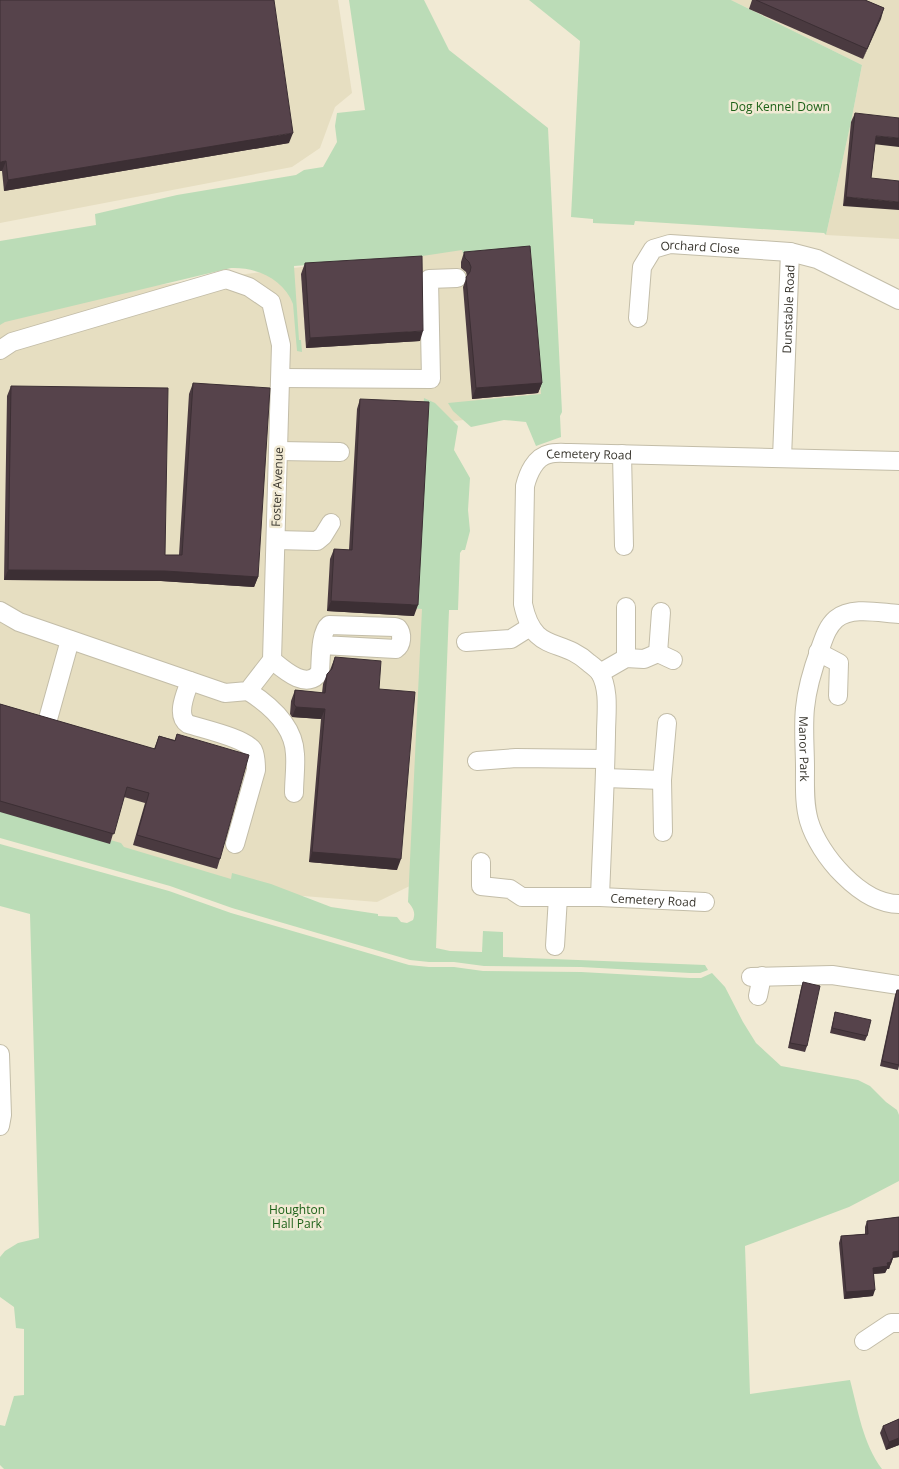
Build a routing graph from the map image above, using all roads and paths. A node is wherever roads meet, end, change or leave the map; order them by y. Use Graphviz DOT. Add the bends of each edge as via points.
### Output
graph roads {
  1 [pos="790,252"];
  2 [pos="457,278"];
  3 [pos="899,300"];
  4 [pos="638,318"];
  5 [pos="0,350"];
  6 [pos="281,378"];
  7 [pos="279,451"];
  8 [pos="340,452"];
  9 [pos="622,454"];
  10 [pos="782,458"];
  11 [pos="899,461"];
  12 [pos="331,523"];
  13 [pos="276,540"];
  14 [pos="624,546"];
  15 [pos="626,607"];
  16 [pos="0,611"];
  17 [pos="661,612"];
  18 [pos="899,614"];
  19 [pos="530,627"];
  20 [pos="70,640"];
  21 [pos="466,642"];
  22 [pos="322,645"];
  23 [pos="818,652"];
  24 [pos="626,658"];
  25 [pos="272,660"];
  26 [pos="600,673"];
  27 [pos="190,681"];
  28 [pos="248,691"];
  29 [pos="838,696"];
  30 [pos="48,719"];
  31 [pos="667,723"];
  32 [pos="605,759"];
  33 [pos="477,761"];
  34 [pos="605,778"];
  35 [pos="662,780"];
  36 [pos="294,793"];
  37 [pos="663,832"];
  38 [pos="235,844"];
  39 [pos="482,862"];
  40 [pos="558,897"];
  41 [pos="600,897"];
  42 [pos="705,902"];
  43 [pos="899,904"];
  44 [pos="555,946"];
  45 [pos="899,985"];
  46 [pos="758,996"];
  47 [pos="0,1054"];
  48 [pos="0,1126"];
  49 [pos="899,1323"];
  50 [pos="864,1341"];
  1 -- 3 [label="street, Dunstable Road" via="817,259"];
  1 -- 4 [label="street, Orchard Close" via="670,244 653,249 642,267"];
  1 -- 10 [label="street, Dunstable Road"];
  2 -- 6 [label="street" via="429,279 431,379"];
  5 -- 6 [label="street, Foster Avenue" via="12,342 226,279 271,302 281,345"];
  6 -- 7 [label="street, Foster Avenue"];
  7 -- 8 [label="street"];
  7 -- 13 [label="street, Foster Avenue"];
  9 -- 10 [label="street, Cemetery Road"];
  9 -- 14 [label="street"];
  9 -- 19 [label="street, Cemetery Road" via="547,454 534,464 528,475 522,604"];
  10 -- 11 [label="street, Cemetery Road"];
  12 -- 13 [label="street" via="317,541"];
  13 -- 25 [label="street, Foster Avenue"];
  15 -- 24 [label="street"];
  16 -- 20 [label="street" via="19,622"];
  17 -- 24 [label="street" via="665,657"];
  18 -- 23 [label="street, Manor Park" via="853,611 837,618 826,631"];
  19 -- 21 [label="street" via="511,639"];
  19 -- 26 [label="street" via="542,640 575,653"];
  20 -- 27 [label="street"];
  20 -- 30 [label="street"];
  22 -- 25 [label="street" via="320,672 312,679 292,676"];
  23 -- 29 [label="street" via="838,663"];
  23 -- 43 [label="street, Manor Park" via="805,709 805,808 809,822 814,836 842,875 862,891 889,904"];
  24 -- 26 [label="street"];
  25 -- 28 [label="street"];
  26 -- 32 [label="street, Cemetery Road" via="606,696"];
  27 -- 28 [label="street" via="225,693"];
  27 -- 38 [label="street" via="181,714 183,720 246,743 256,758 256,770"];
  28 -- 36 [label="street" via="275,712 293,741"];
  31 -- 35 [label="street"];
  32 -- 33 [label="street"];
  32 -- 34 [label="street, Cemetery Road"];
  34 -- 35 [label="street"];
  34 -- 41 [label="street, Cemetery Road"];
  35 -- 37 [label="street"];
  39 -- 40 [label="street, Cemetery Road" via="481,886 510,890 522,897"];
  40 -- 41 [label="street, Cemetery Road"];
  40 -- 44 [label="street"];
  41 -- 42 [label="street, Cemetery Road"];
  45 -- 46 [label="street" via="832,975 757,976"];
  47 -- 48 [label="street"];
  49 -- 50 [label="street" via="891,1323"];
}
